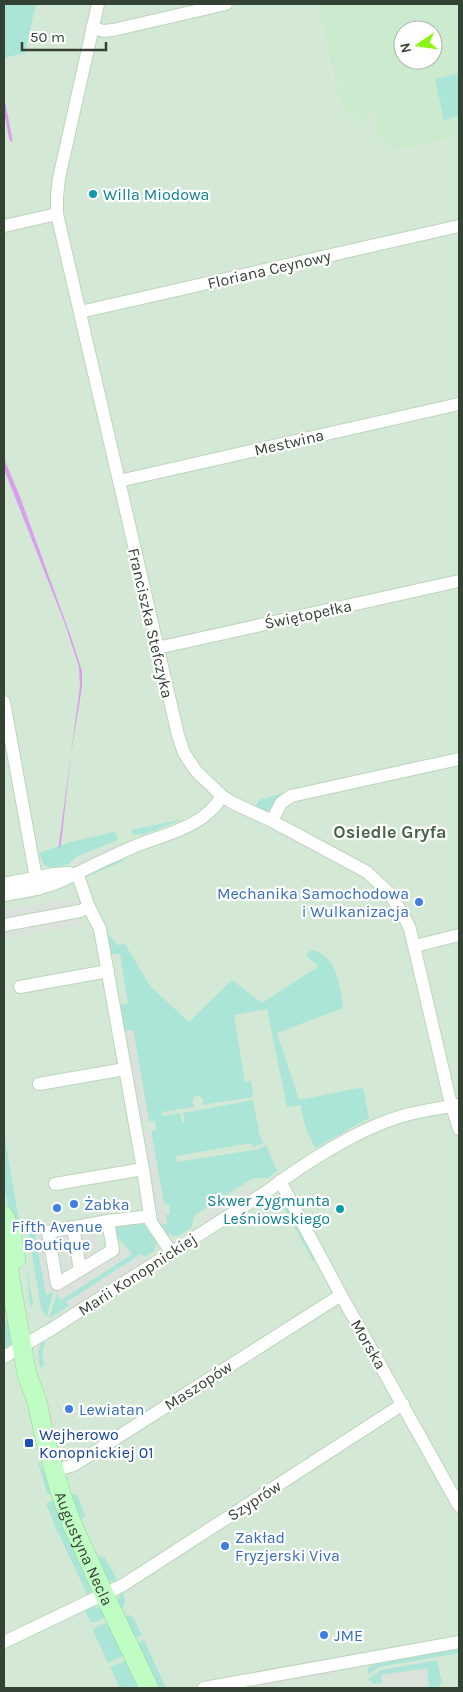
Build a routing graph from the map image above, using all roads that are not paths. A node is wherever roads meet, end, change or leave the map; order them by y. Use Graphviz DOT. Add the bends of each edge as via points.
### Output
graph roads {
  1 [pos="98,4"];
  2 [pos="226,4"];
  3 [pos="92,28"];
  4 [pos="57,214"];
  5 [pos="4,226"];
  6 [pos="459,226"];
  7 [pos="80,312"];
  8 [pos="459,404"];
  9 [pos="119,481"];
  10 [pos="459,581"];
  11 [pos="157,648"];
  12 [pos="4,702"];
  13 [pos="459,759"];
  14 [pos="222,796"];
  15 [pos="272,821"];
  16 [pos="77,872"];
  17 [pos="37,883"];
  18 [pos="4,884"];
  19 [pos="4,896"];
  20 [pos="89,906"];
  21 [pos="4,925"];
  22 [pos="459,935"];
  23 [pos="415,946"];
  24 [pos="108,971"];
  25 [pos="20,987"];
  26 [pos="125,1069"];
  27 [pos="39,1084"];
  28 [pos="455,1106"];
  29 [pos="459,1129"];
  30 [pos="143,1169"];
  31 [pos="280,1181"];
  32 [pos="55,1184"];
  33 [pos="4,1216"];
  34 [pos="150,1216"];
  35 [pos="108,1221"];
  36 [pos="73,1227"];
  37 [pos="4,1245"];
  38 [pos="171,1252"];
  39 [pos="80,1270"];
  40 [pos="341,1295"];
  41 [pos="27,1344"];
  42 [pos="4,1357"];
  43 [pos="403,1404"];
  44 [pos="54,1471"];
  45 [pos="459,1506"];
  46 [pos="104,1594"];
  47 [pos="4,1642"];
  48 [pos="459,1642"];
  49 [pos="149,1688"];
  50 [pos="204,1688"];
  1 -- 3 [label="street, Franciszka Stefczyka"];
  2 -- 3 [label="street" via="112,30"];
  3 -- 4 [label="street, Franciszka Stefczyka" via="59,178"];
  4 -- 5 [label="street"];
  4 -- 7 [label="street, Franciszka Stefczyka"];
  6 -- 7 [label="street, Floriana Ceynowy"];
  7 -- 9 [label="street, Franciszka Stefczyka"];
  8 -- 9 [label="street, Mestwina"];
  9 -- 11 [label="street, Franciszka Stefczyka"];
  10 -- 11 [label="street, Świętopełka"];
  11 -- 14 [label="street, Franciszka Stefczyka" via="184,753 196,771"];
  12 -- 17 [label="street"];
  13 -- 15 [label="street" via="291,796 281,803"];
  14 -- 15 [label="street, Franciszka Stefczyka"];
  14 -- 16 [label="street" via="210,812 182,830"];
  15 -- 23 [label="street, Franciszka Stefczyka" via="376,879 403,914"];
  16 -- 17 [label="street" via="56,883"];
  16 -- 20 [label="street"];
  17 -- 18 [label="street"];
  17 -- 19 [label="street"];
  20 -- 21 [label="street" via="80,911"];
  20 -- 24 [label="street" via="100,929"];
  22 -- 23 [label="street"];
  23 -- 28 [label="street, Franciszka Stefczyka"];
  24 -- 25 [label="street"];
  24 -- 26 [label="street"];
  26 -- 27 [label="street"];
  26 -- 30 [label="street"];
  28 -- 29 [label="street, Franciszka Stefczyka"];
  28 -- 31 [label="street, Marii Konopnickiej" via="401,1116 376,1126"];
  30 -- 32 [label="street"];
  30 -- 34 [label="street"];
  31 -- 38 [label="street, Marii Konopnickiej"];
  31 -- 40 [label="street, Morska"];
  33 -- 41 [label="main road, Augustyna Necla" via="11,1231"];
  34 -- 35 [label="street"];
  34 -- 38 [label="street" via="154,1228"];
  35 -- 36 [label="street"];
  35 -- 39 [label="street" via="113,1250"];
  36 -- 39 [label="street"];
  36 -- 39 [label="street" via="48,1232 57,1284"];
  37 -- 41 [label="main road, Augustyna Necla"];
  38 -- 41 [label="street, Marii Konopnickiej"];
  40 -- 43 [label="street, Morska"];
  40 -- 44 [label="street, Maszopów" via="74,1465"];
  41 -- 42 [label="street, Marii Konopnickiej"];
  41 -- 44 [label="main road, Augustyna Necla" via="38,1373 37,1400"];
  43 -- 45 [label="street, Morska"];
  43 -- 46 [label="street, Szyprów" via="123,1586"];
  44 -- 46 [label="main road, Augustyna Necla" via="72,1524"];
  46 -- 47 [label="street, Szyprów"];
  46 -- 49 [label="main road, Augustyna Necla"];
  48 -- 50 [label="street"];
}
